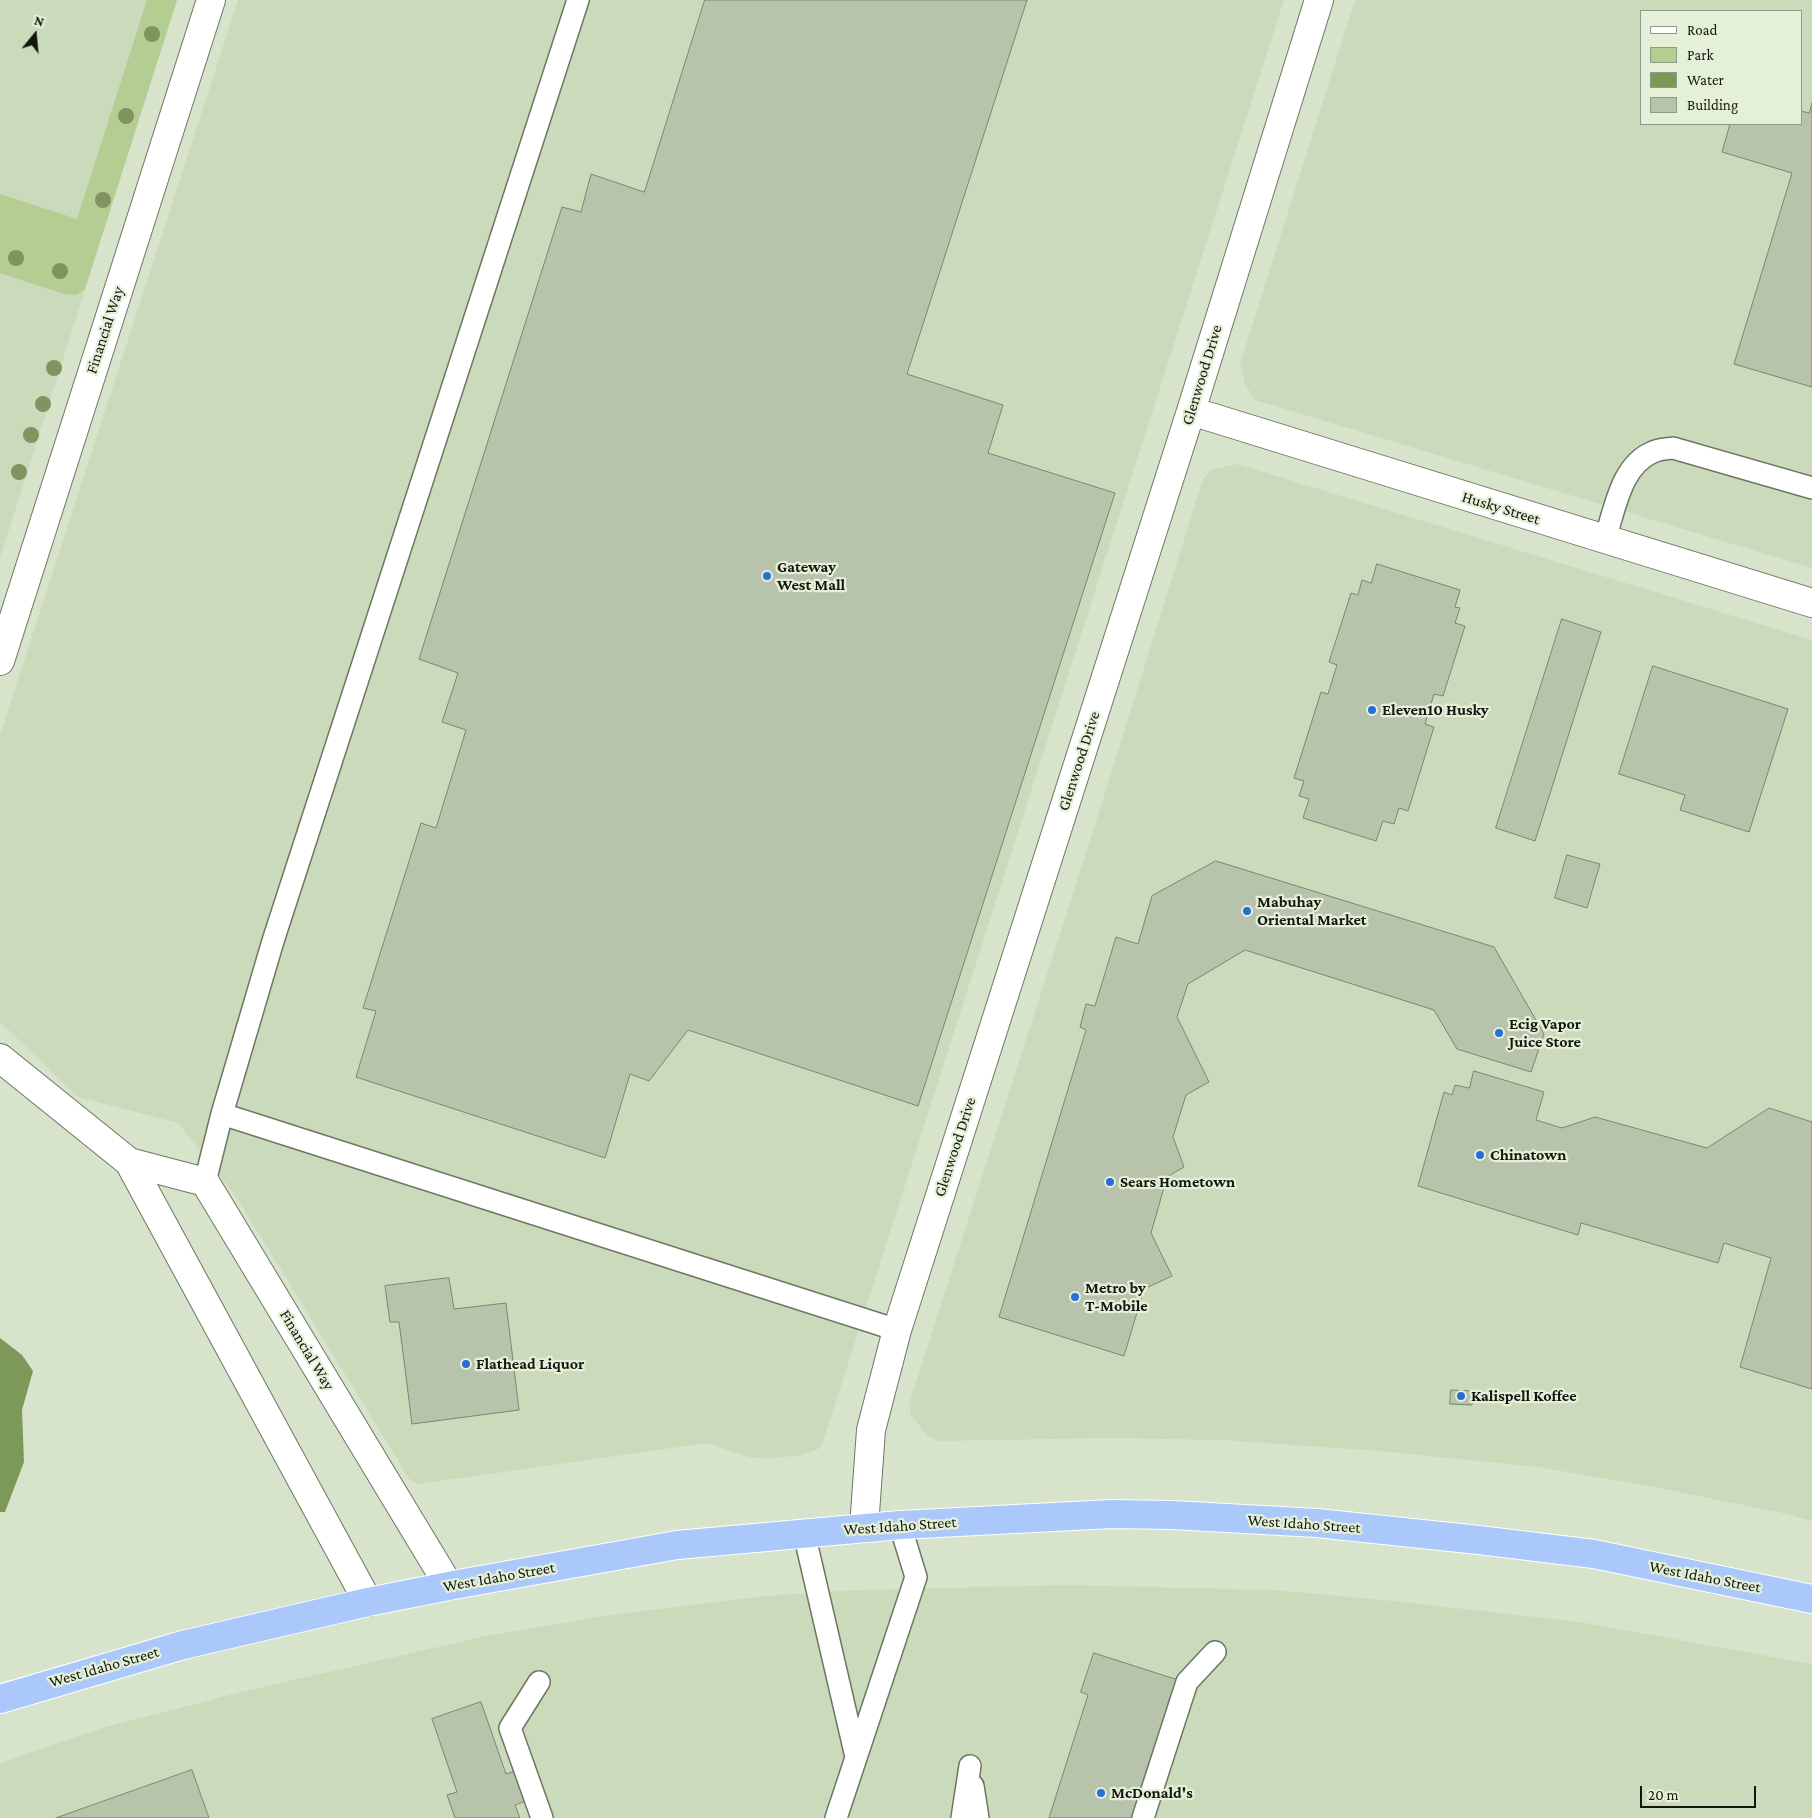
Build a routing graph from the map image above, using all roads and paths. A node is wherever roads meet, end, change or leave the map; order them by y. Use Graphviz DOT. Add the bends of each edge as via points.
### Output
graph roads {
  1 [pos="211,0"];
  2 [pos="578,0"];
  3 [pos="1319,0"];
  4 [pos="1191,411"];
  5 [pos="1812,488"];
  6 [pos="1605,539"];
  7 [pos="1812,602"];
  8 [pos="0,661"];
  9 [pos="0,1058"];
  10 [pos="222,1114"];
  11 [pos="128,1162"];
  12 [pos="205,1182"];
  13 [pos="896,1330"];
  14 [pos="900,1525"];
  15 [pos="864,1527"];
  16 [pos="804,1533"];
  17 [pos="449,1586"];
  18 [pos="1812,1599"];
  19 [pos="368,1602"];
  20 [pos="1215,1652"];
  21 [pos="539,1682"];
  22 [pos="0,1699"];
  23 [pos="856,1758"];
  24 [pos="542,1818"];
  25 [pos="836,1818"];
  26 [pos="962,1818"];
  27 [pos="978,1818"];
  28 [pos="1143,1818"];
  1 -- 8 [label="street, Financial Way"];
  2 -- 10 [label="lane" via="273,941"];
  3 -- 4 [label="street, Glenwood Drive"];
  4 -- 6 [label="street, Husky Street"];
  4 -- 13 [label="street, Glenwood Drive"];
  5 -- 6 [label="lane" via="1673,448 1655,451 1640,460 1627,476"];
  6 -- 7 [label="street, Husky Street"];
  9 -- 11 [label="street"];
  10 -- 12 [label="lane"];
  10 -- 13 [label="lane"];
  11 -- 12 [label="street"];
  11 -- 19 [label="street"];
  12 -- 17 [label="street, Financial Way"];
  13 -- 15 [label="street, Glenwood Drive" via="871,1430"];
  14 -- 15 [label="highway, West Idaho Street"];
  14 -- 18 [label="highway, West Idaho Street" via="1112,1514 1317,1523 1594,1554"];
  14 -- 23 [label="lane" via="916,1577"];
  15 -- 16 [label="highway, West Idaho Street"];
  16 -- 17 [label="highway, West Idaho Street" via="677,1545"];
  16 -- 23 [label="lane"];
  17 -- 19 [label="highway, West Idaho Street"];
  19 -- 22 [label="highway, West Idaho Street" via="183,1645"];
  20 -- 28 [label="lane" via="1187,1682"];
  21 -- 24 [label="lane" via="510,1728"];
  23 -- 25 [label="lane"];
  26 -- 27 [label="lane" via="970,1766"];
}
